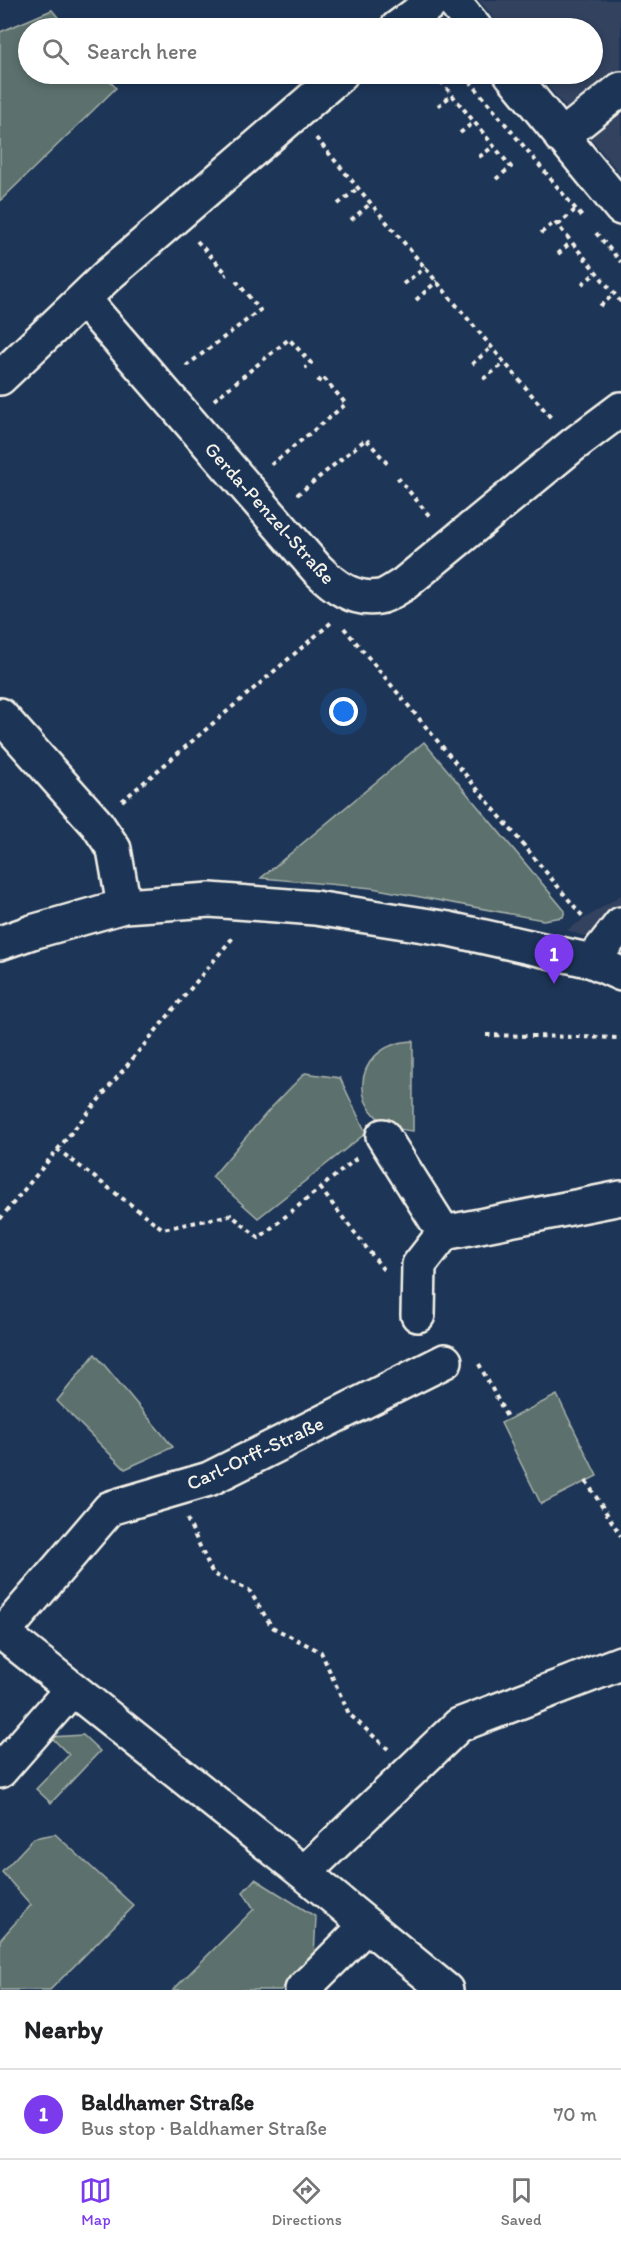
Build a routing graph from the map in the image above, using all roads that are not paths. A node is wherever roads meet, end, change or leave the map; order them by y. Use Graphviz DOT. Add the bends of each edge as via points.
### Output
graph roads {
  1 [pos="435,0"];
  2 [pos="452,0"];
  3 [pos="411,18"];
  4 [pos="467,18"];
  5 [pos="329,84"];
  6 [pos="520,84"];
  7 [pos="621,89"];
  8 [pos="561,137"];
  9 [pos="621,208"];
  10 [pos="84,298"];
  11 [pos="0,378"];
  12 [pos="621,409"];
  13 [pos="0,715"];
  14 [pos="124,906"];
  15 [pos="621,924"];
  16 [pos="0,943"];
  17 [pos="606,967"];
  18 [pos="383,1136"];
  19 [pos="621,1198"];
  20 [pos="444,1233"];
  21 [pos="418,1315"];
  22 [pos="445,1361"];
  23 [pos="1,1632"];
  24 [pos="621,1663"];
  25 [pos="72,1689"];
  26 [pos="0,1772"];
  27 [pos="304,1872"];
  28 [pos="367,1925"];
  29 [pos="302,1990"];
  30 [pos="446,1990"];
  1 -- 3 [label="street"];
  2 -- 4 [label="street"];
  5 -- 10 [label="street"];
  6 -- 8 [label="street"];
  7 -- 8 [label="street"];
  8 -- 9 [label="street"];
  10 -- 11 [label="street"];
  10 -- 12 [label="street, Gerda-Penzel-Straße" via="316,569 336,603 357,595 380,598 404,584"];
  13 -- 14 [label="street" via="97,824 114,849"];
  14 -- 16 [label="street"];
  14 -- 17 [label="street" via="210,900 315,908 448,929"];
  15 -- 17 [label="street"];
  18 -- 20 [label="street"];
  19 -- 20 [label="street"];
  20 -- 21 [label="street" via="419,1265"];
  22 -- 23 [label="street, Carl-Orff-Straße" via="209,1479 110,1508"];
  23 -- 25 [label="street, Carl-Orff-Straße"];
  24 -- 27 [label="street" via="459,1725"];
  25 -- 26 [label="street"];
  25 -- 27 [label="street, Carl-Orff-Straße"];
  27 -- 28 [label="street, Carl-Orff-Straße"];
  28 -- 29 [label="street"];
  28 -- 30 [label="street, Carl-Orff-Straße"];
}
